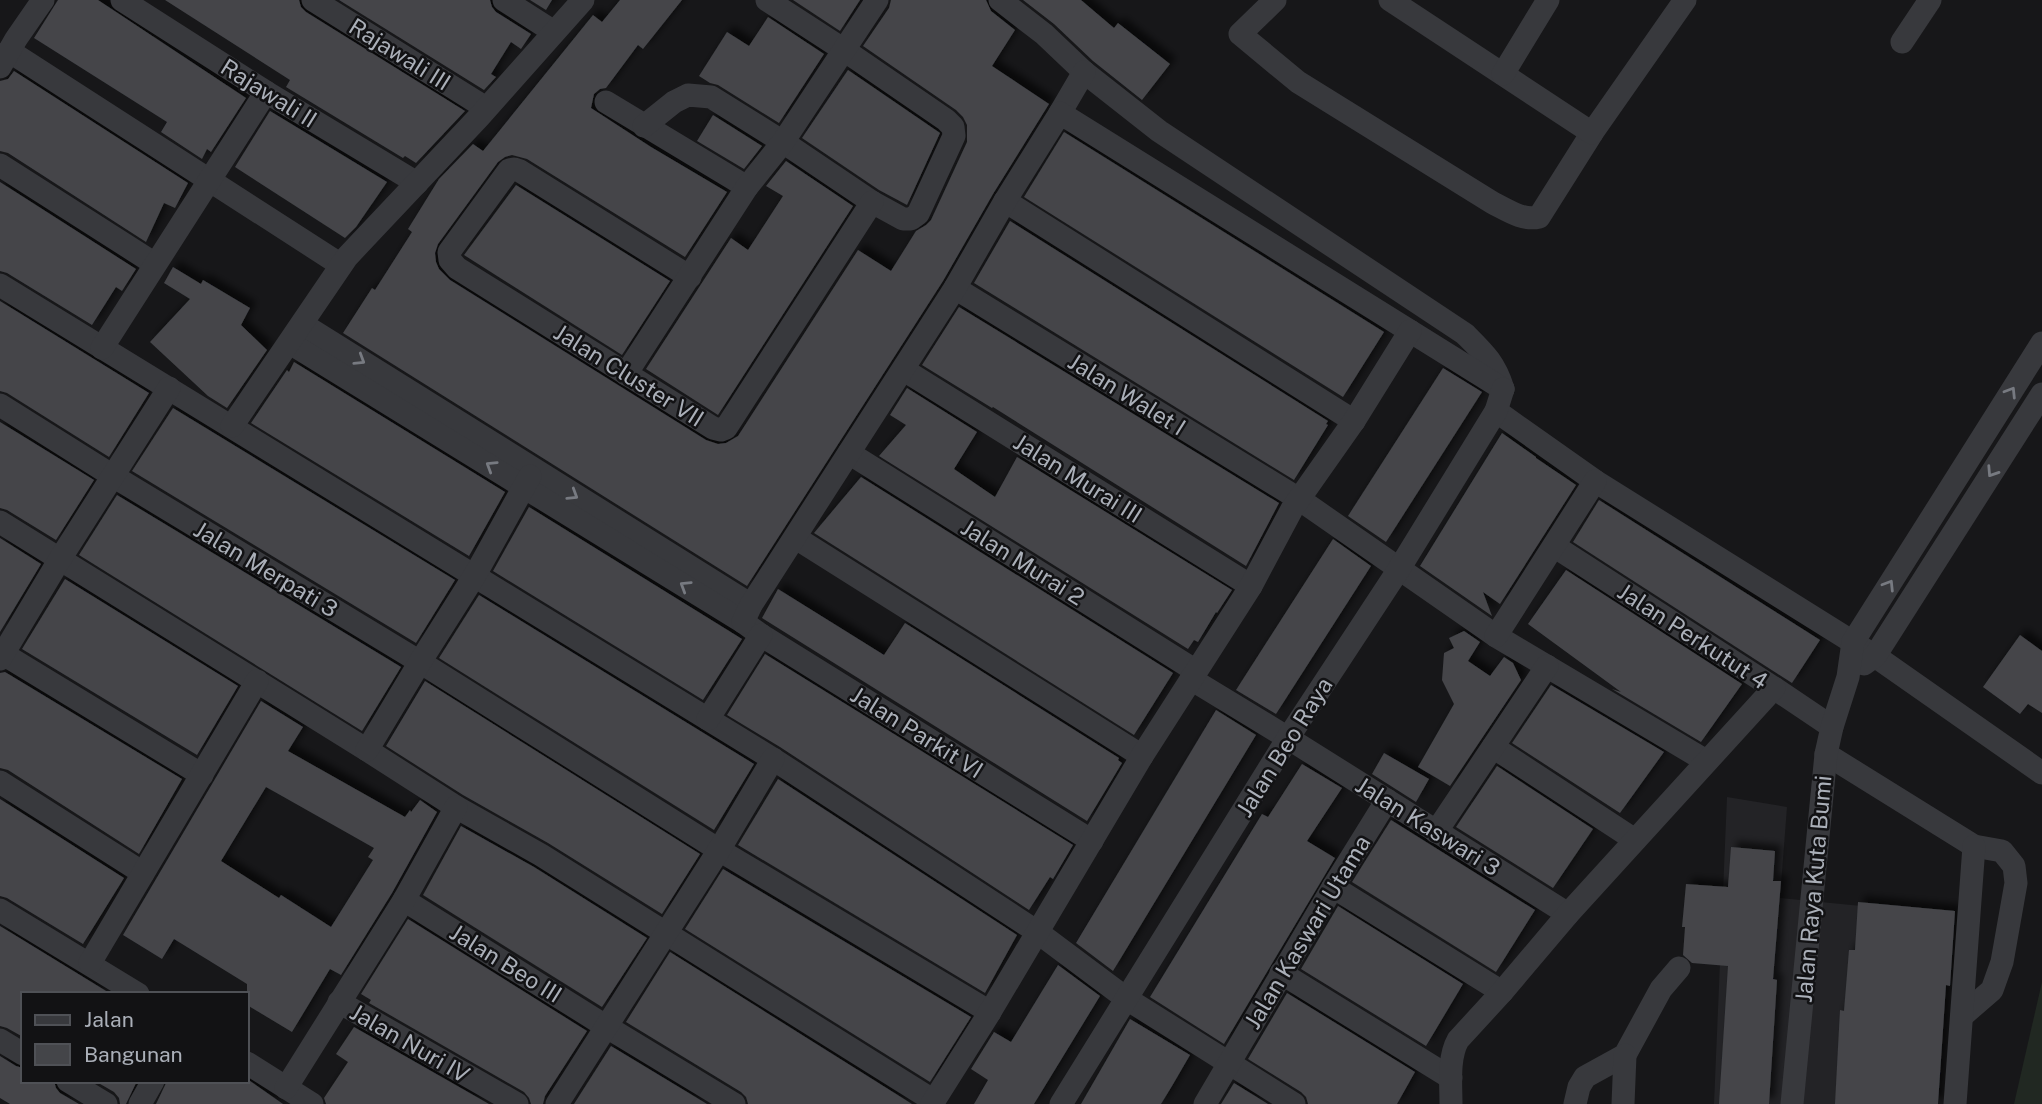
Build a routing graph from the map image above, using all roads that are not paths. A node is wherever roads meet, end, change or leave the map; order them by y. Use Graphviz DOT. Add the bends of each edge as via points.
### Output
graph roads {
  1 [pos="43,0"];
  2 [pos="122,0"];
  3 [pos="313,0"];
  4 [pos="504,0"];
  5 [pos="583,0"];
  6 [pos="766,0"];
  7 [pos="877,0"];
  8 [pos="1000,0"];
  9 [pos="1275,0"];
  10 [pos="1548,0"];
  11 [pos="1685,0"];
  12 [pos="1930,0"];
  13 [pos="1405,4"];
  14 [pos="554,32"];
  15 [pos="1902,42"];
  16 [pos="844,50"];
  17 [pos="5,59"];
  18 [pos="1084,72"];
  19 [pos="1503,74"];
  20 [pos="266,92"];
  21 [pos="606,102"];
  22 [pos="486,108"];
  23 [pos="1060,113"];
  24 [pos="644,126"];
  25 [pos="1592,134"];
  26 [pos="783,142"];
  27 [pos="0,165"];
  28 [pos="210,179"];
  29 [pos="417,183"];
  30 [pos="747,187"];
  31 [pos="1005,201"];
  32 [pos="872,202"];
  33 [pos="155,264"];
  34 [pos="341,265"];
  35 [pos="690,277"];
  36 [pos="0,285"];
  37 [pos="955,288"];
  38 [pos="1410,331"];
  39 [pos="296,333"];
  40 [pos="2042,343"];
  41 [pos="102,348"];
  42 [pos="904,370"];
  43 [pos="626,374"];
  44 [pos="169,388"];
  45 [pos="2042,394"];
  46 [pos="1499,400"];
  47 [pos="0,405"];
  48 [pos="1354,421"];
  49 [pos="232,426"];
  50 [pos="849,453"];
  51 [pos="113,476"];
  52 [pos="529,478"];
  53 [pos="1595,481"];
  54 [pos="1298,499"];
  55 [pos="0,522"];
  56 [pos="796,538"];
  57 [pos="1554,546"];
  58 [pos="60,559"];
  59 [pos="1399,569"];
  60 [pos="475,575"];
  61 [pos="1251,586"];
  62 [pos="752,620"];
  63 [pos="1496,636"];
  64 [pos="1853,642"];
  65 [pos="1,655"];
  66 [pos="1875,656"];
  67 [pos="419,662"];
  68 [pos="1547,666"];
  69 [pos="1194,675"];
  70 [pos="1848,677"];
  71 [pos="257,681"];
  72 [pos="1774,688"];
  73 [pos="708,719"];
  74 [pos="1832,727"];
  75 [pos="1288,738"];
  76 [pos="1493,747"];
  77 [pos="367,750"];
  78 [pos="1826,754"];
  79 [pos="1142,756"];
  80 [pos="773,759"];
  81 [pos="1706,761"];
  82 [pos="2042,773"];
  83 [pos="202,775"];
  84 [pos="0,782"];
  85 [pos="1387,800"];
  86 [pos="456,807"];
  87 [pos="1436,832"];
  88 [pos="1635,840"];
  89 [pos="1092,841"];
  90 [pos="1974,846"];
  91 [pos="719,850"];
  92 [pos="143,873"];
  93 [pos="1333,887"];
  94 [pos="404,900"];
  95 [pos="0,910"];
  96 [pos="1568,914"];
  97 [pos="1036,932"];
  98 [pos="665,933"];
  99 [pos="90,963"];
  100 [pos="1679,968"];
  101 [pos="1281,973"];
  102 [pos="135,992"];
  103 [pos="1502,992"];
  104 [pos="1128,999"];
  105 [pos="339,1002"];
  106 [pos="990,1012"];
  107 [pos="1962,1016"];
  108 [pos="607,1027"];
  109 [pos="0,1040"];
  110 [pos="21,1053"];
  111 [pos="1625,1055"];
  112 [pos="248,1064"];
  113 [pos="1227,1064"];
  114 [pos="1451,1078"];
  115 [pos="71,1083"];
  116 [pos="152,1083"];
  117 [pos="286,1088"];
  118 [pos="933,1103"];
  119 [pos="106,1104"];
  120 [pos="140,1104"];
  121 [pos="312,1104"];
  122 [pos="517,1104"];
  123 [pos="557,1104"];
  124 [pos="734,1104"];
  125 [pos="1061,1104"];
  126 [pos="1205,1104"];
  127 [pos="1294,1104"];
  128 [pos="1451,1104"];
  129 [pos="1575,1104"];
  130 [pos="1623,1104"];
  131 [pos="1792,1104"];
  132 [pos="1955,1104"];
  1 -- 17 [label="street"];
  2 -- 20 [label="street, Rajawali II"];
  3 -- 22 [label="street, Rajawali III"];
  4 -- 14 [label="street"];
  5 -- 14 [label="street"];
  6 -- 16 [label="street"];
  7 -- 16 [label="street"];
  8 -- 18 [label="street"];
  9 -- 25 [label="street" via="1240,34 1298,82 1523,217 1539,217"];
  10 -- 19 [label="street"];
  11 -- 25 [label="street"];
  12 -- 15 [label="street"];
  13 -- 19 [label="street"];
  14 -- 22 [label="street"];
  16 -- 26 [label="street"];
  16 -- 32 [label="street" via="953,127 954,136 918,214 904,219"];
  17 -- 28 [label="street"];
  18 -- 23 [label="street"];
  18 -- 46 [label="street" via="1159,131 1465,334 1497,370"];
  19 -- 25 [label="street"];
  20 -- 28 [label="street"];
  20 -- 29 [label="street, Rajawali II"];
  21 -- 24 [label="street"];
  22 -- 29 [label="street"];
  23 -- 31 [label="street"];
  23 -- 38 [label="street"];
  24 -- 26 [label="street" via="688,95 711,97"];
  24 -- 30 [label="street"];
  26 -- 30 [label="street"];
  26 -- 32 [label="street"];
  27 -- 33 [label="street"];
  28 -- 33 [label="street"];
  28 -- 34 [label="street"];
  29 -- 34 [label="street"];
  30 -- 35 [label="street"];
  31 -- 37 [label="street"];
  31 -- 48 [label="street"];
  32 -- 43 [label="street, Jalan Cluster VII" via="726,428 713,428"];
  33 -- 41 [label="street"];
  34 -- 39 [label="street"];
  35 -- 43 [label="street"];
  35 -- 43 [label="street, Jalan Cluster VII" via="514,169 449,252 457,268"];
  36 -- 41 [label="street"];
  37 -- 42 [label="street"];
  37 -- 54 [label="street, Jalan Walet I"];
  38 -- 46 [label="street"];
  38 -- 48 [label="street"];
  39 -- 49 [label="street"];
  39 -- 52 [label="street, Jalan Parkit VI"];
  64 -- 40 [label="street, one-way"];
  41 -- 44 [label="street"];
  42 -- 50 [label="street"];
  42 -- 61 [label="street, Jalan Murai III"];
  44 -- 49 [label="street"];
  44 -- 51 [label="street"];
  45 -- 66 [label="street, one-way"];
  46 -- 53 [label="street"];
  46 -- 59 [label="street, Jalan Beo Raya"];
  47 -- 51 [label="street, Jalan Merpati 3"];
  48 -- 54 [label="street"];
  49 -- 60 [label="street"];
  50 -- 56 [label="street"];
  50 -- 69 [label="street, Jalan Murai 2"];
  51 -- 58 [label="street"];
  51 -- 67 [label="street, Jalan Merpati 3"];
  52 -- 60 [label="street"];
  52 -- 62 [label="street, Jalan Parkit VI"];
  53 -- 57 [label="street"];
  53 -- 64 [label="street"];
  54 -- 59 [label="street, Jalan Walet I"];
  54 -- 61 [label="street"];
  55 -- 58 [label="street"];
  56 -- 62 [label="street"];
  56 -- 79 [label="street"];
  57 -- 63 [label="street"];
  57 -- 72 [label="street, Jalan Perkutut 4"];
  58 -- 65 [label="street"];
  58 -- 71 [label="street"];
  59 -- 63 [label="street, Jalan Walet I"];
  59 -- 75 [label="street, Jalan Beo Raya"];
  60 -- 67 [label="street"];
  60 -- 73 [label="street"];
  61 -- 69 [label="street"];
  62 -- 73 [label="street"];
  62 -- 89 [label="street, Jalan Parkit VI"];
  63 -- 68 [label="street, Jalan Walet I"];
  64 -- 66 [label="street"];
  64 -- 70 [label="street, Jalan Raya Kuta Bumi"];
  65 -- 83 [label="street"];
  66 -- 70 [label="street"];
  66 -- 82 [label="street"];
  67 -- 77 [label="street"];
  67 -- 91 [label="street, Jalan Merpati 3"];
  68 -- 76 [label="street"];
  68 -- 81 [label="street, Jalan Walet I"];
  69 -- 75 [label="street, Jalan Murai 2"];
  69 -- 79 [label="street"];
  70 -- 74 [label="street, Jalan Raya Kuta Bumi"];
  71 -- 77 [label="street"];
  71 -- 83 [label="street"];
  72 -- 74 [label="street, Jalan Perkutut 4"];
  72 -- 81 [label="street"];
  73 -- 80 [label="street"];
  74 -- 78 [label="street, Jalan Raya Kuta Bumi"];
  75 -- 85 [label="street, Jalan Kaswari 3"];
  75 -- 104 [label="street, Jalan Beo Raya"];
  76 -- 87 [label="street"];
  76 -- 88 [label="street"];
  77 -- 86 [label="street"];
  78 -- 90 [label="street"];
  78 -- 131 [label="street, Jalan Raya Kuta Bumi"];
  79 -- 89 [label="street"];
  80 -- 91 [label="street"];
  80 -- 97 [label="street"];
  81 -- 88 [label="street"];
  83 -- 92 [label="street"];
  84 -- 92 [label="street"];
  85 -- 87 [label="street, Jalan Kaswari 3"];
  85 -- 93 [label="street, Jalan Kaswari Utama"];
  86 -- 94 [label="street"];
  86 -- 98 [label="street"];
  87 -- 96 [label="street, Jalan Kaswari 3"];
  88 -- 96 [label="street"];
  89 -- 97 [label="street"];
  90 -- 107 [label="street"];
  90 -- 107 [label="street" via="2002,851 2014,866 2016,883 2002,962 1992,990"];
  91 -- 98 [label="street"];
  91 -- 106 [label="street, Jalan Merpati 3"];
  92 -- 99 [label="street"];
  93 -- 101 [label="street, Jalan Kaswari Utama"];
  93 -- 103 [label="street"];
  94 -- 105 [label="street"];
  94 -- 108 [label="street, Jalan Beo III"];
  95 -- 99 [label="street"];
  96 -- 103 [label="street"];
  97 -- 104 [label="street"];
  97 -- 106 [label="street"];
  98 -- 108 [label="street"];
  98 -- 118 [label="street"];
  99 -- 102 [label="street"];
  100 -- 111 [label="street" via="1661,989"];
  101 -- 113 [label="street, Jalan Kaswari Utama"];
  101 -- 114 [label="street"];
  103 -- 114 [label="street" via="1458,1040"];
  104 -- 113 [label="street"];
  104 -- 125 [label="street, Jalan Beo Raya"];
  105 -- 117 [label="street"];
  105 -- 122 [label="street, Jalan Nuri IV"];
  106 -- 118 [label="street"];
  107 -- 132 [label="street"];
  108 -- 123 [label="street"];
  108 -- 124 [label="street, Jalan Beo III"];
  109 -- 110 [label="street"];
  111 -- 129 [label="street" via="1585,1077"];
  111 -- 130 [label="street"];
  112 -- 117 [label="street"];
  113 -- 126 [label="street, Jalan Kaswari Utama"];
  113 -- 127 [label="street"];
  114 -- 128 [label="street"];
  115 -- 119 [label="street"];
  116 -- 120 [label="street"];
  117 -- 121 [label="street"];
}
